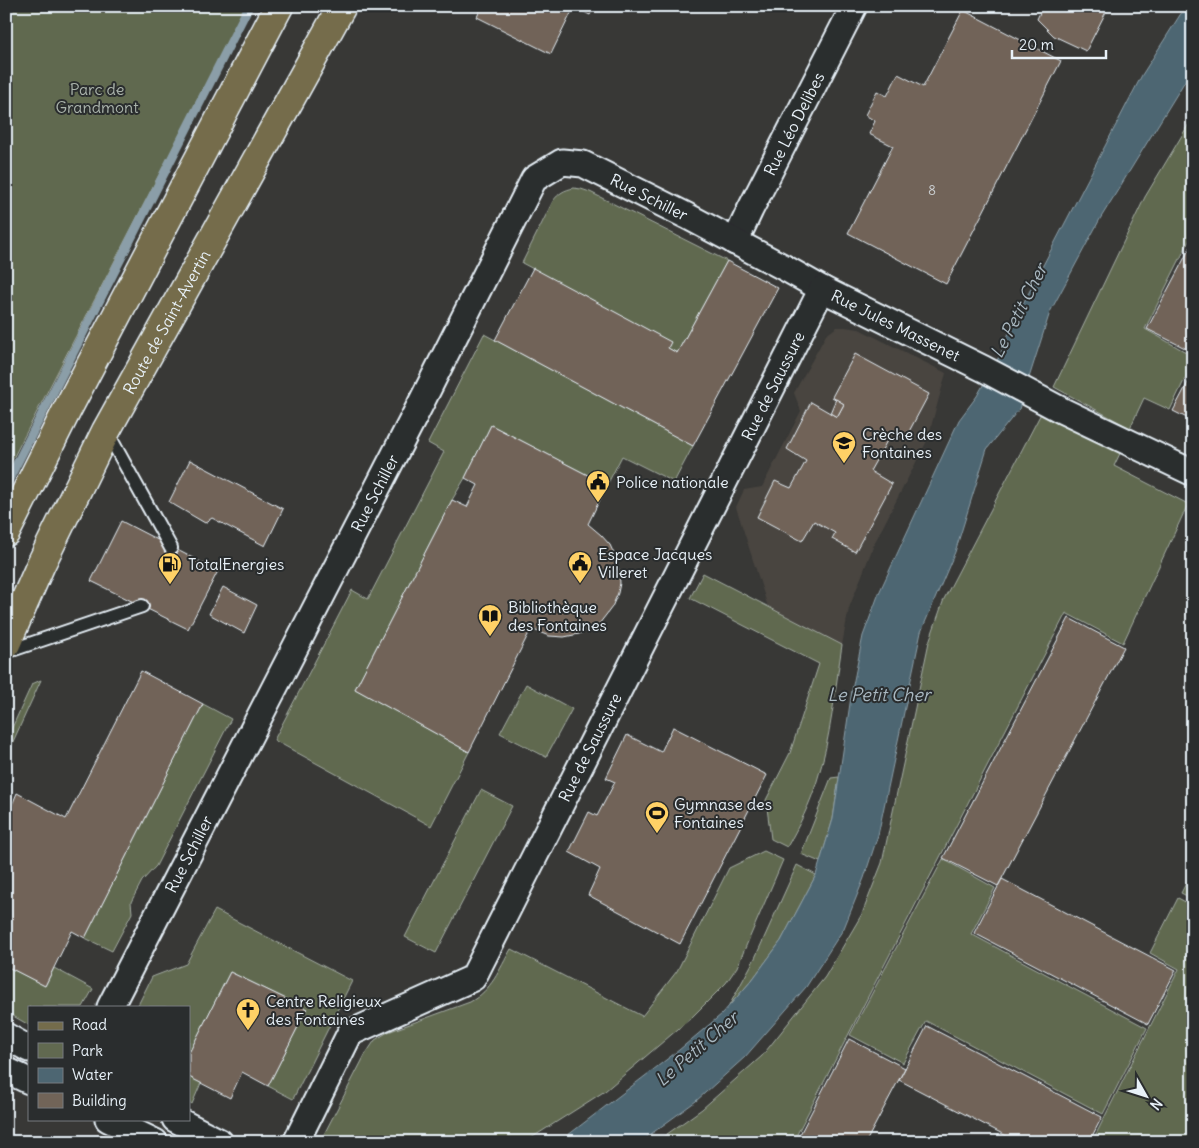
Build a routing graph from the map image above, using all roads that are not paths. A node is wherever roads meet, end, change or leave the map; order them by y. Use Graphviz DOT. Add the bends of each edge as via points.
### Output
graph roads {
  1 [pos="279,6"];
  2 [pos="342,6"];
  3 [pos="854,6"];
  4 [pos="735,242"];
  5 [pos="822,289"];
  6 [pos="106,431"];
  7 [pos="1193,473"];
  8 [pos="6,532"];
  9 [pos="171,548"];
  10 [pos="142,606"];
  11 [pos="6,644"];
  12 [pos="6,652"];
  13 [pos="111,1006"];
  14 [pos="6,1036"];
  15 [pos="28,1048"];
  16 [pos="6,1070"];
  17 [pos="28,1081"];
  18 [pos="110,1120"];
  19 [pos="177,1120"];
  20 [pos="155,1142"];
  21 [pos="220,1142"];
  22 [pos="296,1142"];
  1 -- 8 [label="main road"];
  2 -- 6 [label="main road, Route de Saint-Avertin"];
  3 -- 4 [label="street, Rue Léo Delibes"];
  4 -- 5 [label="street, Rue Jules Massenet"];
  4 -- 13 [label="street, Rue Schiller" via="583,164 562,162 534,179"];
  5 -- 7 [label="street, Rue Jules Massenet"];
  5 -- 22 [label="street, Rue de Saussure" via="473,978 350,1033"];
  6 -- 9 [label="lane"];
  6 -- 11 [label="main road, Route de Saint-Avertin"];
  10 -- 12 [label="lane"];
  14 -- 15 [label="street"];
  16 -- 17 [label="street"];
  18 -- 20 [label="street"];
  19 -- 21 [label="street"];
}
